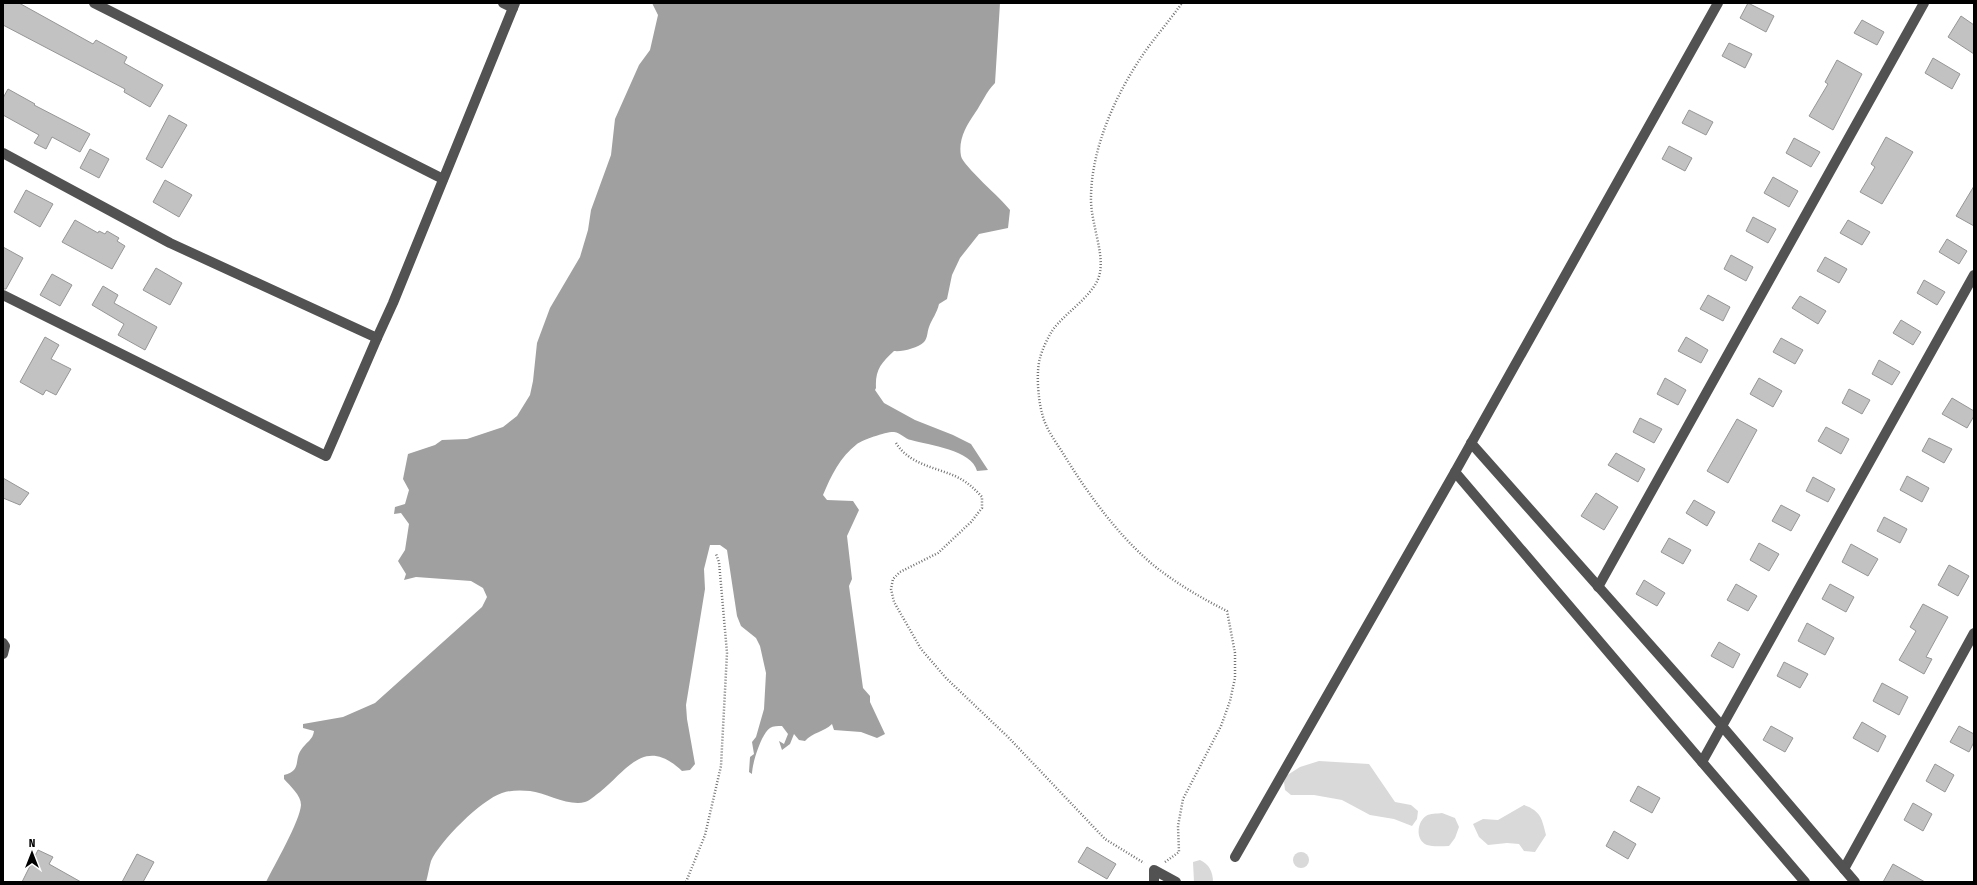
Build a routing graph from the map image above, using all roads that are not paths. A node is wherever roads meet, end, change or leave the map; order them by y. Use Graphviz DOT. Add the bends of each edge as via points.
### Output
graph roads {
  1 [pos="94,3"];
  2 [pos="503,3"];
  3 [pos="1718,3"];
  4 [pos="1924,3"];
  5 [pos="514,6"];
  6 [pos="3,153"];
  7 [pos="444,179"];
  8 [pos="1974,275"];
  9 [pos="3,295"];
  10 [pos="377,338"];
  11 [pos="1471,443"];
  12 [pos="1455,472"];
  13 [pos="1598,587"];
  14 [pos="1974,633"];
  15 [pos="3,642"];
  16 [pos="3,654"];
  17 [pos="1722,726"];
  18 [pos="1702,762"];
  19 [pos="1236,857"];
  20 [pos="1844,869"];
  21 [pos="1154,882"];
  22 [pos="1176,882"];
  23 [pos="1805,882"];
  24 [pos="1855,882"];
  1 -- 7 [label="street"];
  2 -- 5 [label="street"];
  3 -- 11 [label="street"];
  4 -- 13 [label="street"];
  5 -- 7 [label="street"];
  6 -- 10 [label="street" via="170,243"];
  7 -- 10 [label="street"];
  8 -- 17 [label="street"];
  9 -- 10 [label="street" via="326,456"];
  11 -- 12 [label="street"];
  11 -- 13 [label="street"];
  12 -- 18 [label="street"];
  12 -- 19 [label="street"];
  13 -- 17 [label="street"];
  14 -- 20 [label="street"];
  15 -- 16 [label="street"];
  17 -- 18 [label="street"];
  17 -- 20 [label="street"];
  18 -- 23 [label="street"];
  20 -- 24 [label="street"];
  21 -- 22 [label="street" via="1154,870"];
}
